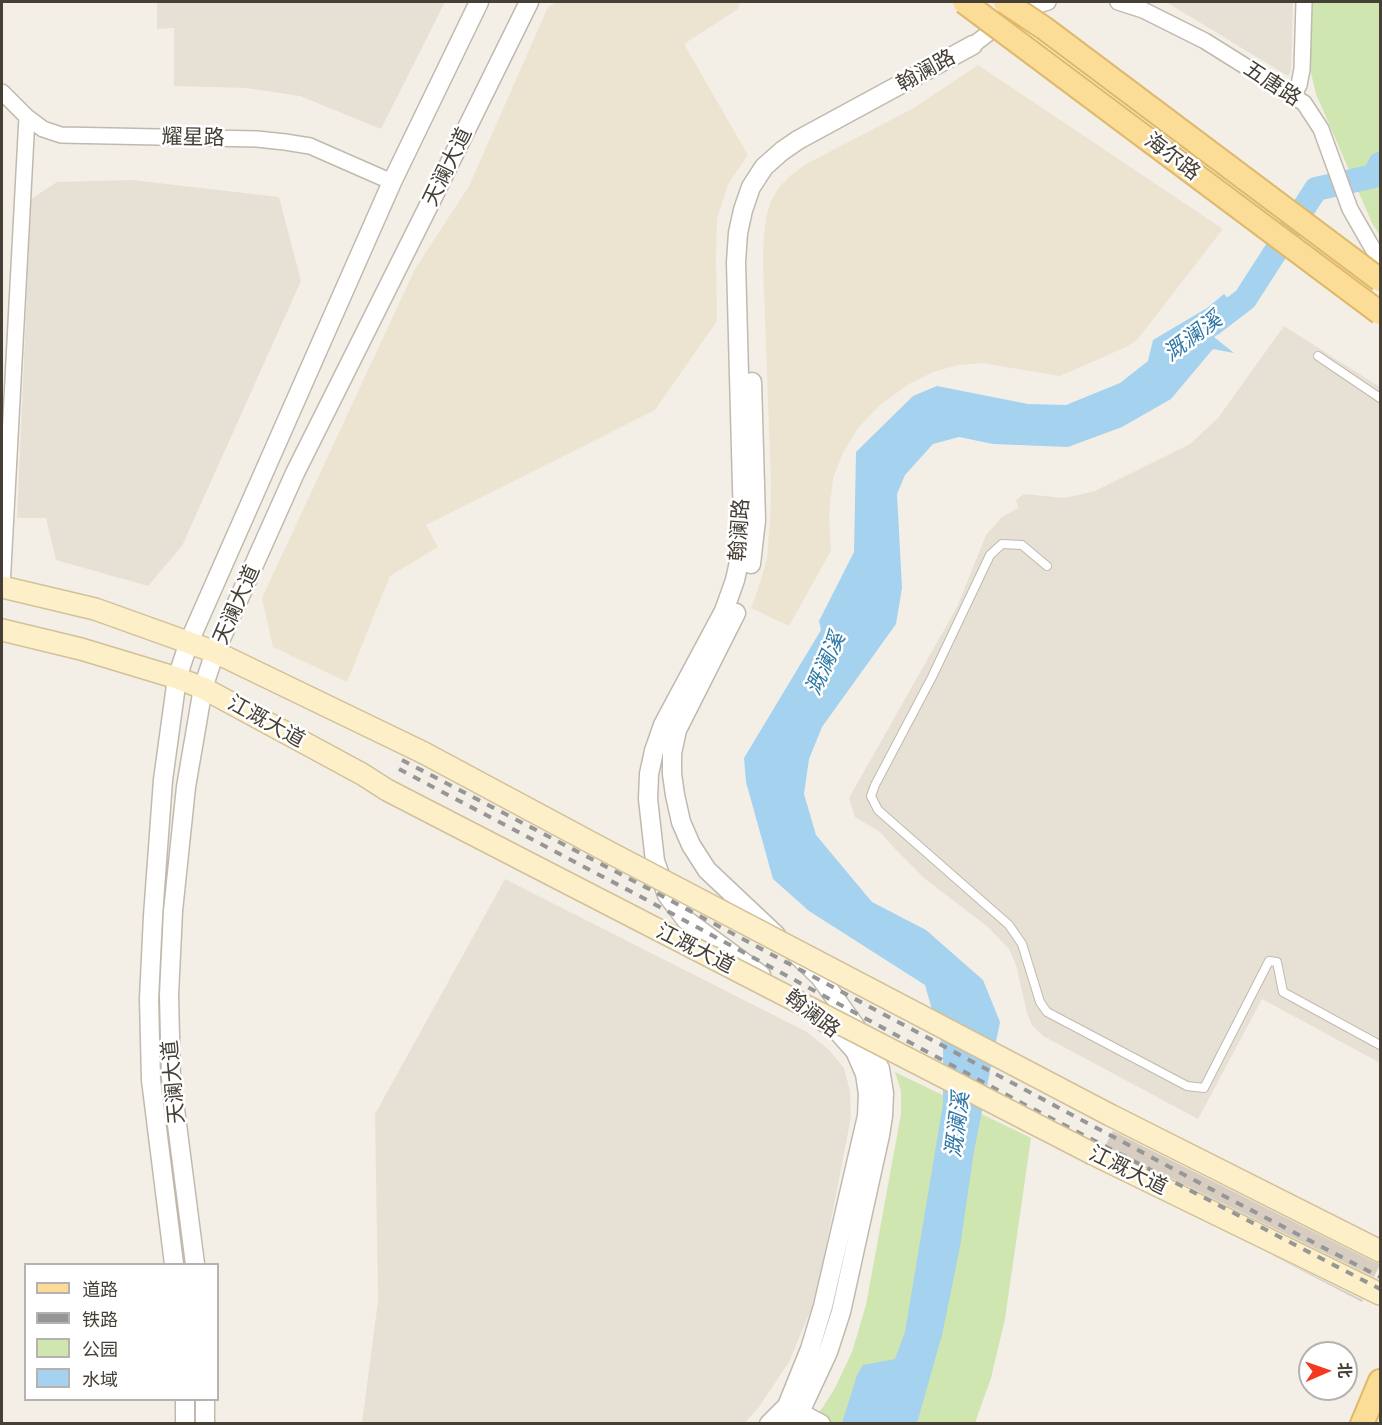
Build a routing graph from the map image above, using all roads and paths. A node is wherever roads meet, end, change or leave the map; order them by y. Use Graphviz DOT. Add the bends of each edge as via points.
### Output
graph roads {
  1 [pos="479,2"];
  2 [pos="529,2"];
  3 [pos="964,2"];
  4 [pos="1005,2"];
  5 [pos="1048,2"];
  6 [pos="1118,2"];
  7 [pos="1304,2"];
  8 [pos="973,45"];
  9 [pos="2,92"];
  10 [pos="1293,95"];
  11 [pos="27,117"];
  12 [pos="392,182"];
  13 [pos="1380,257"];
  14 [pos="1380,280"];
  15 [pos="1380,313"];
  16 [pos="1318,356"];
  17 [pos="1380,398"];
  18 [pos="1047,566"];
  19 [pos="2,587"];
  20 [pos="2,630"];
  21 [pos="189,642"];
  22 [pos="215,652"];
  23 [pos="177,678"];
  24 [pos="203,688"];
  25 [pos="1380,1045"];
  26 [pos="1380,1251"];
  27 [pos="174,1263"];
  28 [pos="195,1263"];
  29 [pos="1380,1294"];
  30 [pos="1380,1380"];
  31 [pos="185,1401"];
  32 [pos="205,1401"];
  33 [pos="792,1414"];
  34 [pos="185,1424"];
  35 [pos="205,1424"];
  36 [pos="769,1424"];
  37 [pos="821,1424"];
  38 [pos="1362,1424"];
  1 -- 12 [label="street, 天澜大道"];
  2 -- 22 [label="street, 天澜大道" via="295,473"];
  3 -- 15 [label="main road, 海尔路, bridge"];
  4 -- 14 [label="main road, 海尔路, bridge"];
  5 -- 8 [label="street" via="1016,12"];
  6 -- 10 [label="street, 五唐路" via="1143,9 1205,41"];
  7 -- 10 [label="street" via="1302,69"];
  8 -- 33 [label="street, 翰澜路" via="907,94 803,151 786,163 760,192 749,234 748,260 756,486 753,553 748,581 735,615 677,730 672,753 681,822 707,870 820,977 868,1044 880,1069 883,1116 843,1301 828,1352"];
  8 -- 33 [label="street, 翰澜路" via="798,140 764,167 751,187 738,233 736,262 741,553 724,611 663,725 649,774 655,861 667,895 686,920 839,1033 855,1051 865,1074 867,1116 824,1306"];
  9 -- 11 [label="street, 耀星路"];
  10 -- 13 [label="street, 五唐路" via="1304,103 1321,129 1350,209"];
  11 -- 12 [label="street, 耀星路" via="43,129 61,135 257,139 310,146"];
  11 -- 19 [label="street"];
  12 -- 21 [label="street, 天澜大道"];
  16 -- 17 [label="lane"];
  18 -- 25 [label="lane" via="1022,545 1002,544 990,555 875,785 871,796 878,810 1009,926 1022,944 1040,1002 1047,1012 1187,1086 1204,1088 1269,961 1277,962 1283,992"];
  19 -- 21 [label="main road, 江溉大道" via="95,609"];
  20 -- 23 [label="main road, 江溉大道"];
  21 -- 22 [label="main road, 江溉大道"];
  21 -- 23 [label="street, 天澜大道"];
  22 -- 24 [label="street, 天澜大道"];
  22 -- 26 [label="main road, 江溉大道, bridge" via="424,753 1110,1115"];
  23 -- 24 [label="main road, 江溉大道"];
  23 -- 27 [label="street, 天澜大道" via="163,780 149,999 151,1080"];
  24 -- 28 [label="street, 天澜大道" via="186,787 169,995 171,1078"];
  24 -- 29 [label="main road, 江溉大道, bridge" via="387,790 1093,1154"];
  30 -- 38 [label="main road"];
  31 -- 34 [label="street"];
  32 -- 35 [label="street"];
  33 -- 36 [label="street, 翰澜路"];
  33 -- 37 [label="street"];
}
